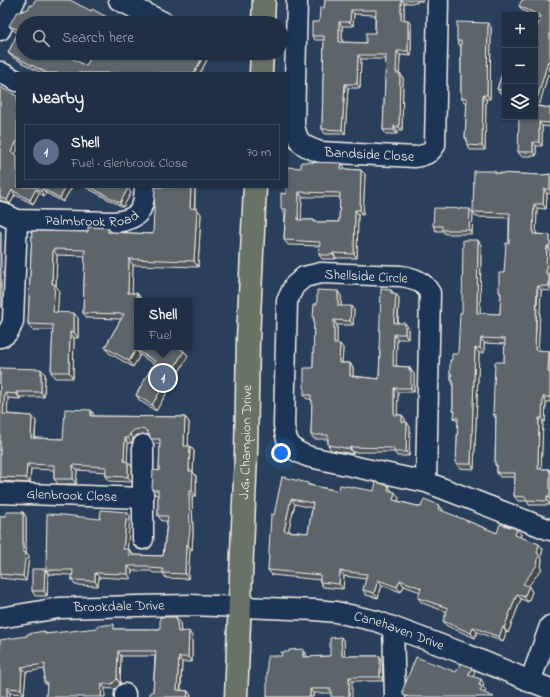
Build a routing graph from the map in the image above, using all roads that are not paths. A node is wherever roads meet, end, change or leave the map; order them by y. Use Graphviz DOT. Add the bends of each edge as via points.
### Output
graph roads {
  1 [pos="15,0"];
  2 [pos="119,0"];
  3 [pos="264,0"];
  4 [pos="297,0"];
  5 [pos="438,0"];
  6 [pos="151,16"];
  7 [pos="263,16"];
  8 [pos="0,30"];
  9 [pos="262,60"];
  10 [pos="0,72"];
  11 [pos="261,72"];
  12 [pos="16,80"];
  13 [pos="145,188"];
  14 [pos="256,188"];
  15 [pos="8,216"];
  16 [pos="0,337"];
  17 [pos="144,445"];
  18 [pos="426,482"];
  19 [pos="0,493"];
  20 [pos="143,498"];
  21 [pos="550,530"];
  22 [pos="143,539"];
  23 [pos="239,606"];
  24 [pos="0,618"];
  25 [pos="550,626"];
  26 [pos="393,627"];
  27 [pos="530,682"];
  28 [pos="550,689"];
  29 [pos="236,697"];
  30 [pos="396,697"];
  1 -- 8 [label="street"];
  2 -- 6 [label="street"];
  3 -- 7 [label="main road"];
  4 -- 5 [label="street, Bandside Close" via="294,124 296,137 307,148 320,152 415,157 427,155 435,145"];
  9 -- 11 [label="main road"];
  10 -- 12 [label="street"];
  13 -- 15 [label="street, Palmbrook Road" via="145,199 140,210 128,220 115,222"];
  14 -- 23 [label="main road, J.G. Champion Drive"];
  15 -- 16 [label="street" via="13,321 10,329"];
  17 -- 20 [label="street"];
  18 -- 18 [label="street, Shellside Circle" via="310,457 298,453 290,445 285,436 284,425 287,301 294,286 304,277 321,273 401,276 410,277 426,286 430,293"];
  18 -- 21 [label="street, Shellside Circle"];
  19 -- 20 [label="street, Glenbrook Close"];
  20 -- 22 [label="street"];
  23 -- 24 [label="street, Brookdale Drive" via="191,604 59,608"];
  23 -- 26 [label="street, Canehaven Drive" via="336,612"];
  23 -- 29 [label="main road, J.G. Champion Drive"];
  25 -- 27 [label="street"];
  26 -- 27 [label="street, Canehaven Drive"];
  26 -- 30 [label="street"];
  27 -- 28 [label="street, Canehaven Drive"];
}
